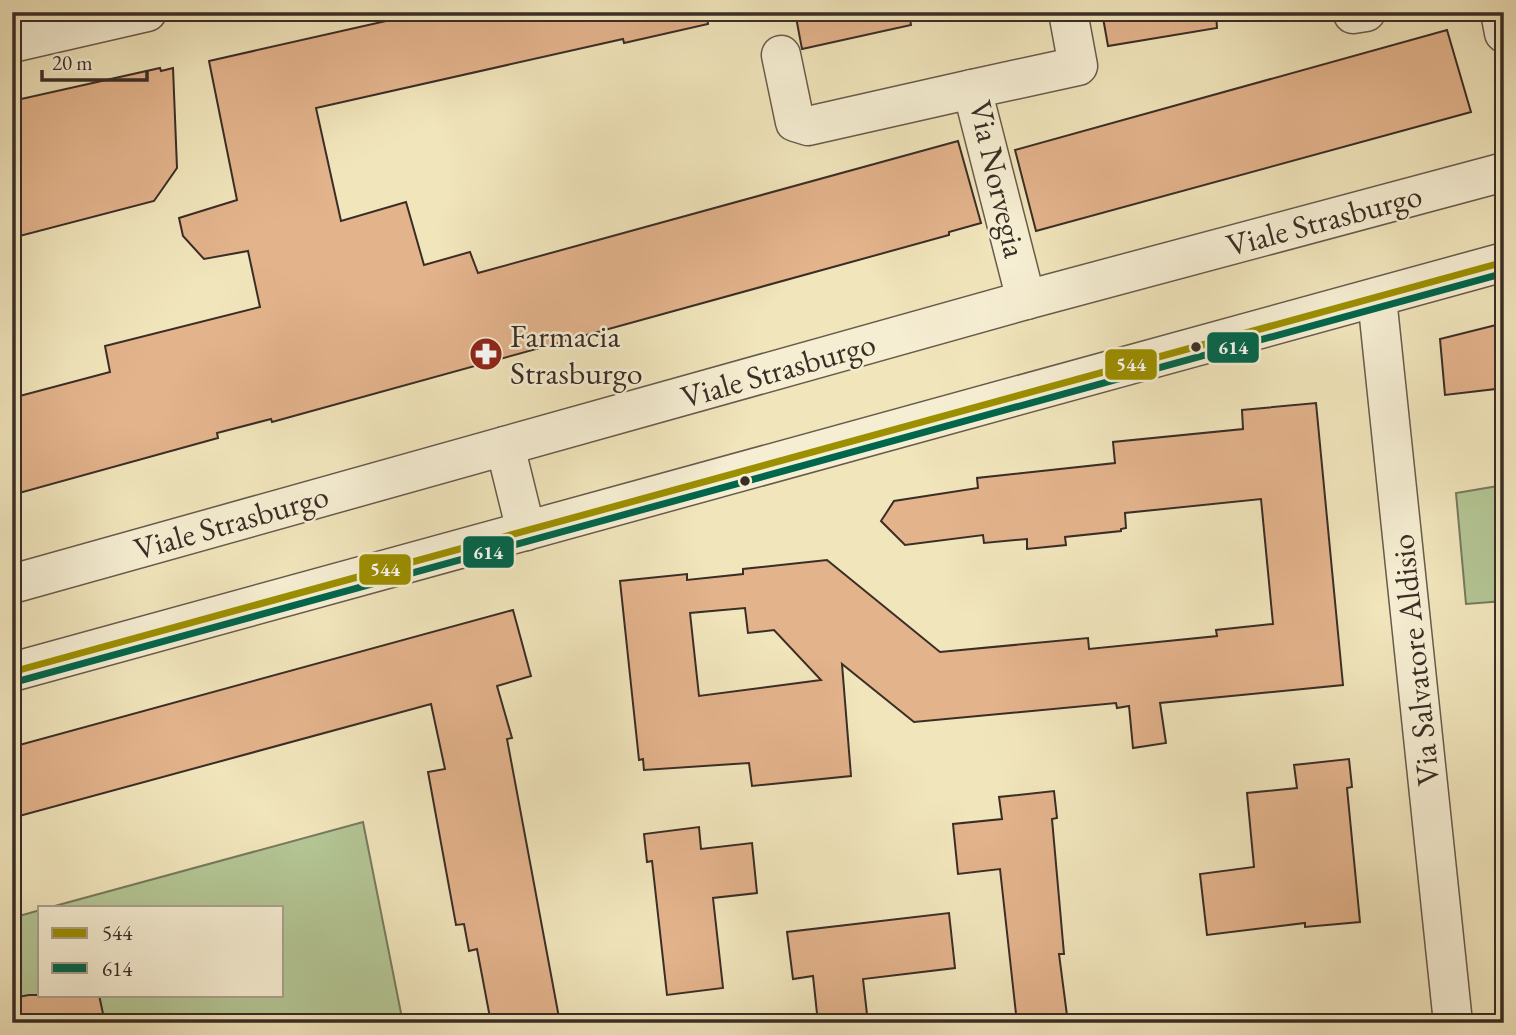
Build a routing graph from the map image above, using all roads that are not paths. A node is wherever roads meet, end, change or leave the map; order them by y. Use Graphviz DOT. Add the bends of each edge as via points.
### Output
graph roads {
  1 [pos="148,12"];
  2 [pos="1069,12"];
  3 [pos="1352,12"];
  4 [pos="1366,12"];
  5 [pos="1500,12"];
  6 [pos="1504,33"];
  7 [pos="12,43"];
  8 [pos="781,55"];
  9 [pos="972,89"];
  10 [pos="1504,172"];
  11 [pos="1504,262"];
  12 [pos="1377,298"];
  13 [pos="1026,300"];
  14 [pos="505,446"];
  15 [pos="526,531"];
  16 [pos="12,583"];
  17 [pos="12,672"];
  18 [pos="1453,1023"];
  1 -- 7 [label="street"];
  2 -- 9 [label="street, Via Norvegia" via="1078,66"];
  3 -- 4 [label="street"];
  5 -- 6 [label="street"];
  8 -- 9 [label="street" via="795,122 808,126"];
  9 -- 13 [label="street, Via Norvegia"];
  10 -- 13 [label="street, Viale Strasburgo"];
  11 -- 12 [label="street"];
  12 -- 15 [label="street"];
  12 -- 18 [label="street, Via Salvatore Aldisio"];
  13 -- 14 [label="street, Viale Strasburgo"];
  14 -- 15 [label="street"];
  14 -- 16 [label="street, Viale Strasburgo"];
  15 -- 17 [label="street"];
}
